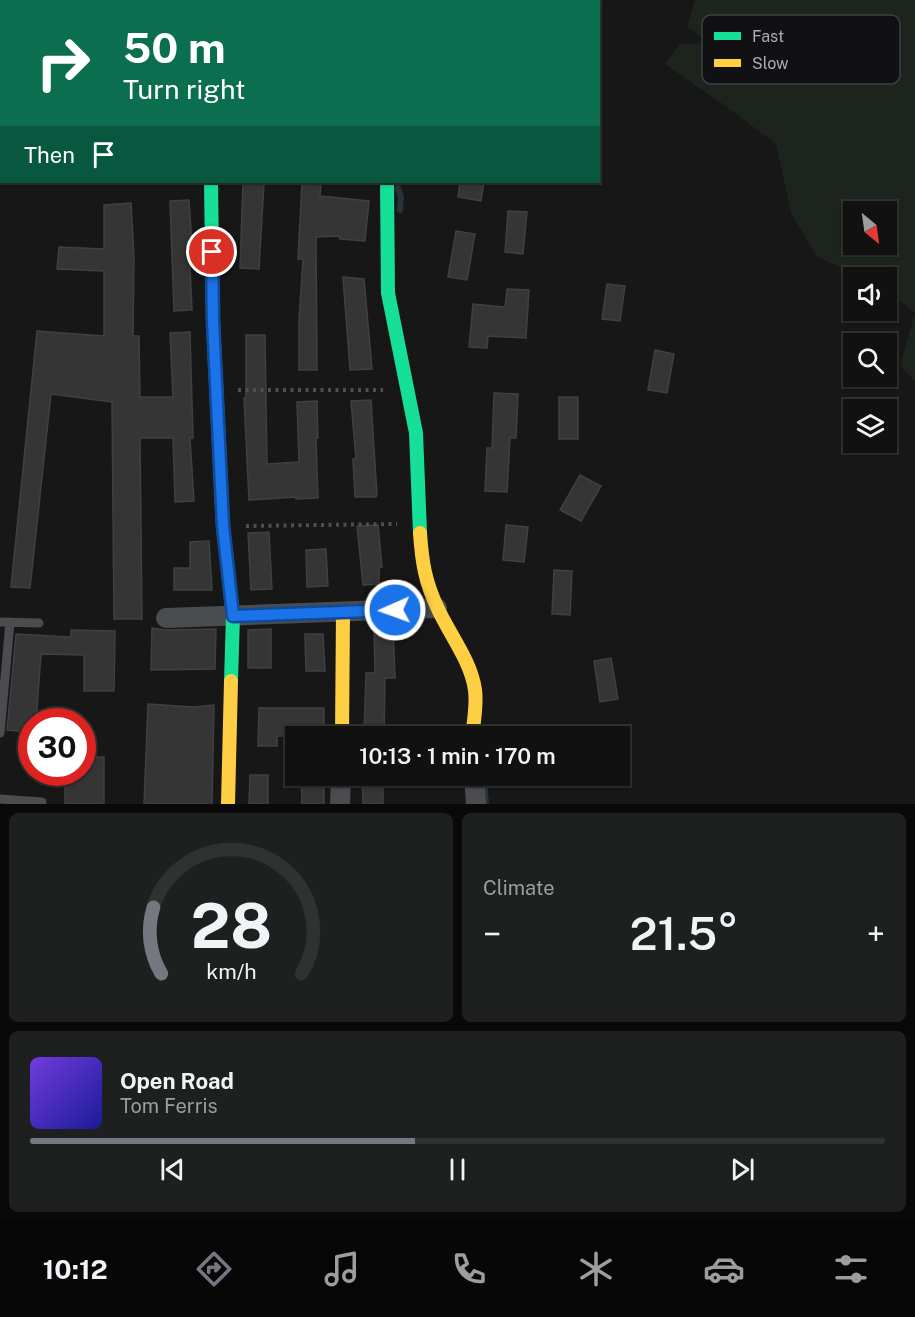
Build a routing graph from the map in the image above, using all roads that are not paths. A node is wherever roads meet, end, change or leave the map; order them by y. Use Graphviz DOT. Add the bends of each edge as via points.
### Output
graph roads {
  1 [pos="211,183"];
  2 [pos="387,183"];
  3 [pos="437,608"];
  4 [pos="343,612"];
  5 [pos="233,616"];
  6 [pos="166,618"];
  7 [pos="5,622"];
  8 [pos="39,623"];
  9 [pos="342,726"];
  10 [pos="473,726"];
  11 [pos="0,733"];
  12 [pos="341,786"];
  13 [pos="475,786"];
  14 [pos="0,799"];
  15 [pos="42,802"];
  16 [pos="228,804"];
  17 [pos="340,804"];
  18 [pos="476,804"];
  1 -- 5 [label="street" via="216,390 223,526"];
  2 -- 3 [label="street" via="388,293 416,433 423,570"];
  3 -- 4 [label="street"];
  3 -- 10 [label="street" via="470,670 476,707"];
  4 -- 5 [label="street"];
  4 -- 9 [label="street"];
  5 -- 6 [label="street"];
  5 -- 16 [label="street"];
  7 -- 8 [label="lane"];
  7 -- 11 [label="lane"];
  12 -- 17 [label="street"];
  13 -- 18 [label="street"];
  14 -- 15 [label="lane"];
}
